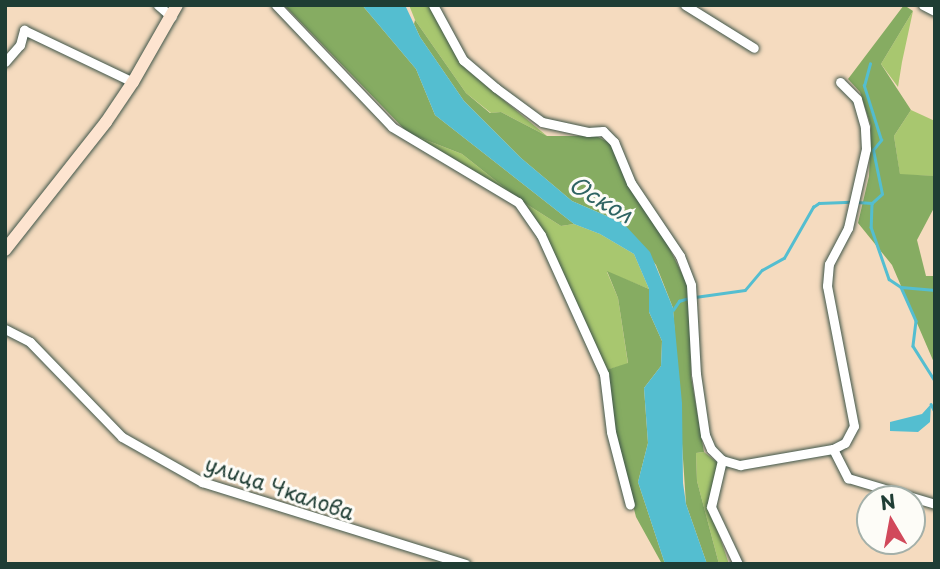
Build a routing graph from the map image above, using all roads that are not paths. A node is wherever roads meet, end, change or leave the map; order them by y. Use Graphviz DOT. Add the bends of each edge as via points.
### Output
graph roads {
  1 [pos="158,5"];
  2 [pos="276,5"];
  3 [pos="433,5"];
  4 [pos="685,5"];
  5 [pos="923,5"];
  6 [pos="174,11"];
  7 [pos="935,11"];
  8 [pos="754,48"];
  9 [pos="5,62"];
  10 [pos="133,82"];
  11 [pos="840,82"];
  12 [pos="5,250"];
  13 [pos="5,328"];
  14 [pos="833,449"];
  15 [pos="722,460"];
  16 [pos="935,504"];
  17 [pos="630,505"];
  18 [pos="466,564"];
  19 [pos="738,564"];
  1 -- 6 [label="street"];
  2 -- 17 [label="street" via="392,127 518,202 541,234 604,374 611,432"];
  3 -- 15 [label="street" via="463,60 505,95 542,122 603,131 614,142 631,183 680,256 693,300 696,374 705,435"];
  4 -- 8 [label="street"];
  5 -- 7 [label="street"];
  6 -- 10 [label="main road"];
  9 -- 10 [label="street" via="20,45 24,30"];
  10 -- 12 [label="main road"];
  11 -- 14 [label="street" via="857,99 866,149 848,228 829,264 827,286 854,426 845,443"];
  13 -- 18 [label="street, улица Чкалова" via="30,342 122,437 202,482"];
  14 -- 15 [label="street" via="740,465"];
  14 -- 16 [label="street" via="848,478"];
  15 -- 19 [label="street" via="711,507"];
}
